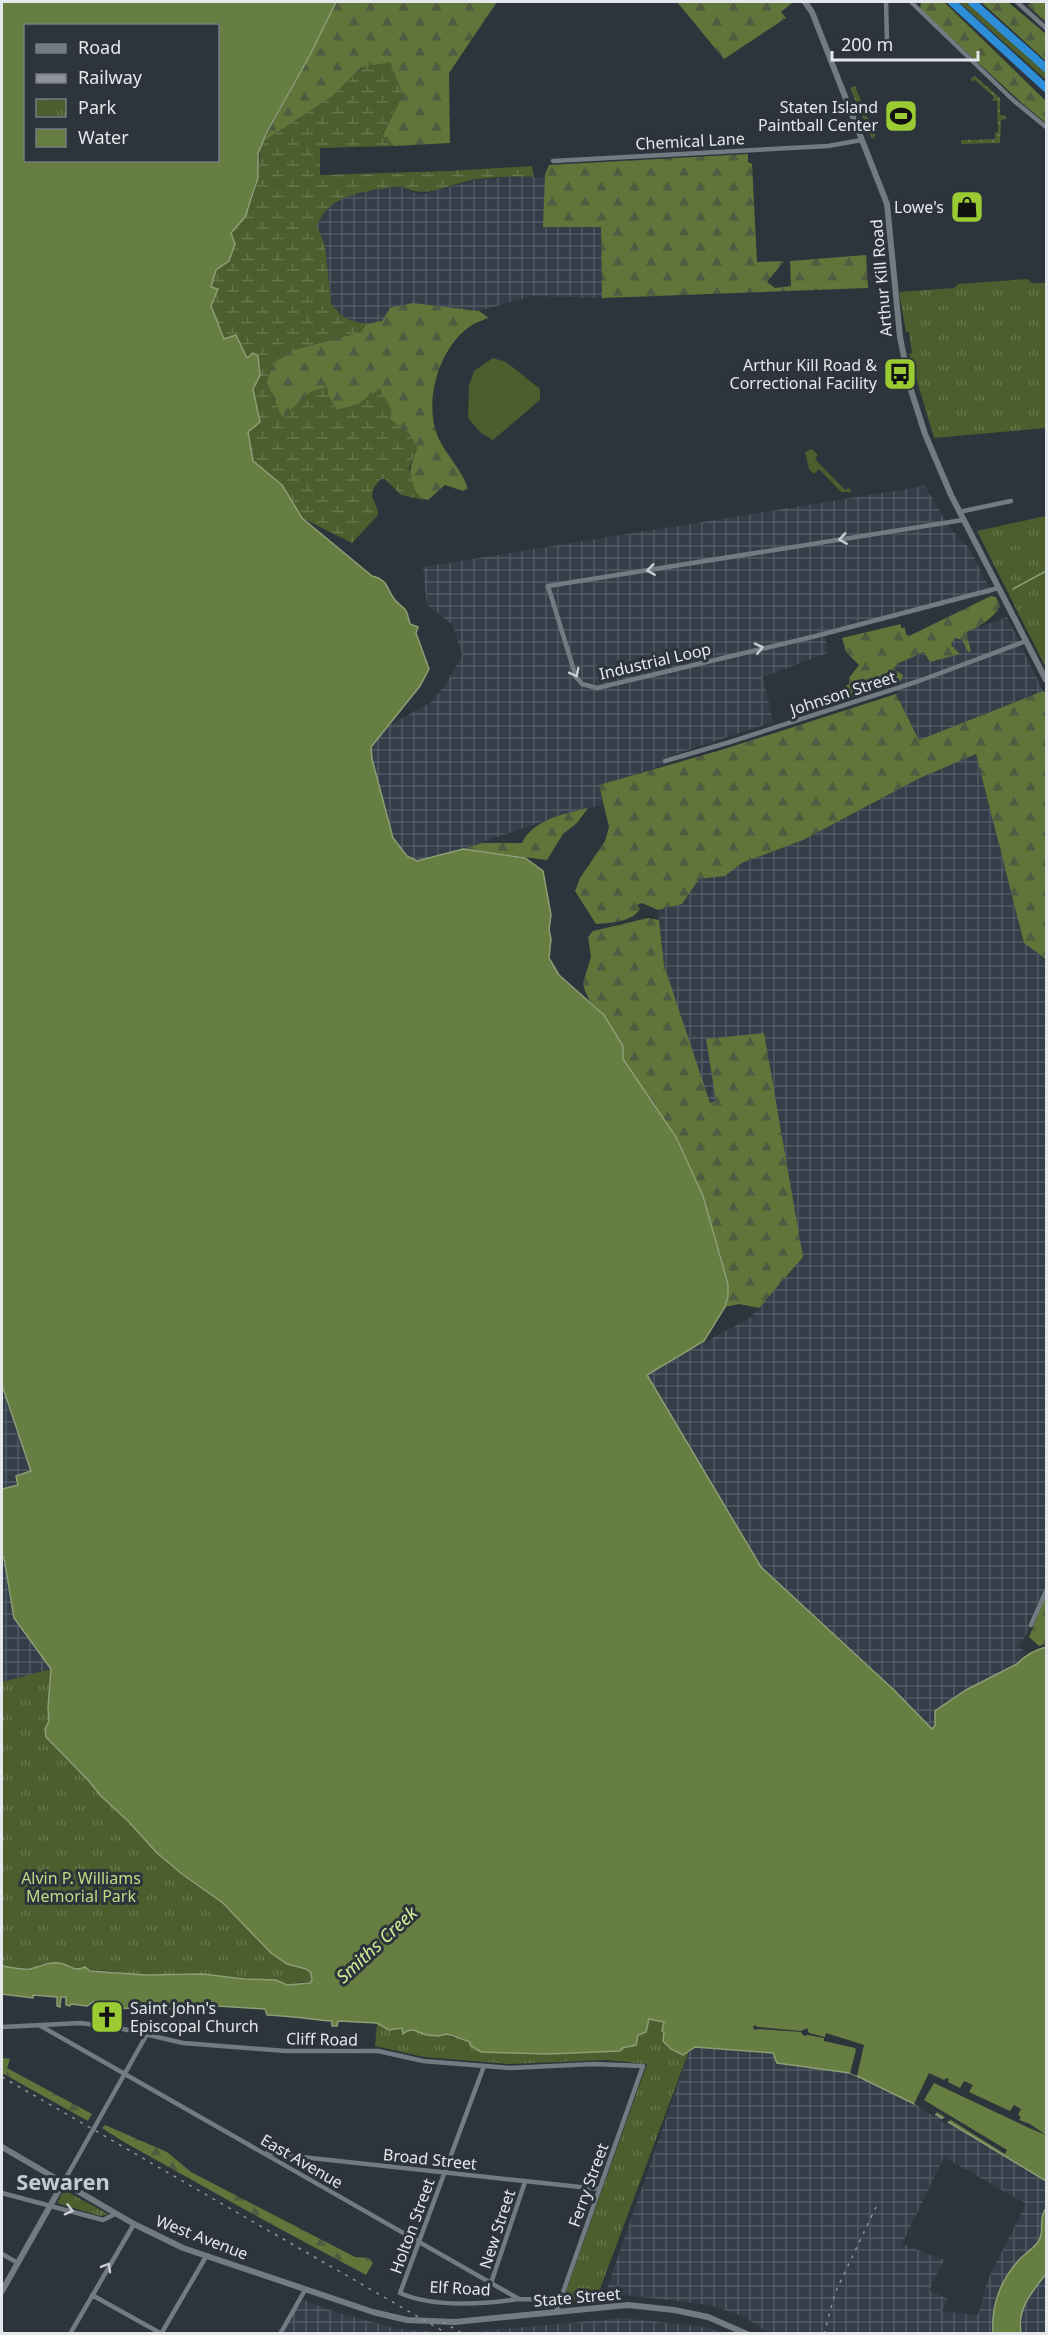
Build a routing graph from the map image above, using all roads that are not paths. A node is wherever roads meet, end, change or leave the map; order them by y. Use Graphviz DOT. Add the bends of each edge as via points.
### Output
graph roads {
  1 [pos="805,2"];
  2 [pos="886,2"];
  3 [pos="911,2"];
  4 [pos="952,2"];
  5 [pos="972,2"];
  6 [pos="1017,2"];
  7 [pos="1047,28"];
  8 [pos="887,43"];
  9 [pos="1047,68"];
  10 [pos="1047,88"];
  11 [pos="1047,127"];
  12 [pos="862,140"];
  13 [pos="554,161"];
  14 [pos="1011,501"];
  15 [pos="959,512"];
  16 [pos="963,520"];
  17 [pos="999,588"];
  18 [pos="1026,641"];
  19 [pos="1047,680"];
  20 [pos="664,760"];
  21 [pos="1047,1591"];
  22 [pos="1031,1625"];
  23 [pos="37,2024"];
  24 [pos="2,2027"];
  25 [pos="146,2036"];
  26 [pos="484,2066"];
  27 [pos="643,2066"];
  28 [pos="125,2073"];
  29 [pos="2,2147"];
  30 [pos="260,2149"];
  31 [pos="444,2172"];
  32 [pos="525,2182"];
  33 [pos="63,2183"];
  34 [pos="599,2189"];
  35 [pos="2,2193"];
  36 [pos="50,2205"];
  37 [pos="115,2214"];
  38 [pos="134,2224"];
  39 [pos="419,2243"];
  40 [pos="2,2254"];
  41 [pos="207,2255"];
  42 [pos="18,2263"];
  43 [pos="491,2283"];
  44 [pos="304,2290"];
  45 [pos="2,2291"];
  46 [pos="400,2293"];
  47 [pos="92,2295"];
  48 [pos="519,2299"];
  49 [pos="560,2300"];
  50 [pos="556,2312"];
  51 [pos="407,2320"];
  52 [pos="162,2333"];
  53 [pos="70,2334"];
  54 [pos="280,2334"];
  55 [pos="747,2334"];
  1 -- 12 [label="street, Arthur Kill Road"];
  2 -- 8 [label="street"];
  3 -- 11 [label="street" via="1013,100"];
  4 -- 10 [label="highway"];
  5 -- 9 [label="highway"];
  6 -- 7 [label="street"];
  12 -- 13 [label="street, Chemical Lane" via="828,146"];
  12 -- 15 [label="street, Arthur Kill Road" via="887,204 896,312 910,387 933,455"];
  14 -- 15 [label="street"];
  15 -- 16 [label="street, Arthur Kill Road"];
  16 -- 17 [label="street, Arthur Kill Road"];
  16 -- 17 [label="street, Industrial Loop, one-way" via="548,586 576,677 582,684 597,688"];
  17 -- 18 [label="street, Arthur Kill Road"];
  18 -- 19 [label="street, Arthur Kill Road"];
  18 -- 20 [label="street, Johnson Street" via="920,681"];
  21 -- 22 [label="street"];
  23 -- 24 [label="street, Cliff Road"];
  23 -- 25 [label="street, Cliff Road" via="99,2024"];
  23 -- 28 [label="street, East Avenue"];
  25 -- 26 [label="street, Cliff Road" via="183,2043 286,2051 378,2051 423,2061"];
  25 -- 28 [label="street"];
  26 -- 27 [label="street, Cliff Road"];
  26 -- 31 [label="street, Holton Street"];
  27 -- 34 [label="street, Ferry Street"];
  28 -- 30 [label="street, East Avenue"];
  28 -- 33 [label="street"];
  29 -- 33 [label="street, West Avenue"];
  30 -- 31 [label="street, Broad Street" via="283,2155"];
  30 -- 39 [label="street, East Avenue"];
  31 -- 32 [label="street, Broad Street"];
  31 -- 39 [label="street, Holton Street"];
  32 -- 34 [label="street, Broad Street"];
  32 -- 43 [label="street, New Street"];
  33 -- 36 [label="street"];
  33 -- 37 [label="street, West Avenue"];
  34 -- 49 [label="street, Ferry Street"];
  35 -- 36 [label="street"];
  36 -- 37 [label="street, one-way" via="103,2220"];
  36 -- 42 [label="street"];
  37 -- 38 [label="street, West Avenue"];
  38 -- 41 [label="street, West Avenue"];
  47 -- 38 [label="street, one-way"];
  39 -- 43 [label="street, East Avenue"];
  39 -- 46 [label="street, Holton Street"];
  40 -- 42 [label="street"];
  41 -- 44 [label="street, West Avenue"];
  41 -- 52 [label="street"];
  42 -- 45 [label="street"];
  43 -- 48 [label="street, East Avenue"];
  44 -- 51 [label="street, West Avenue"];
  44 -- 54 [label="street"];
  46 -- 48 [label="street, Elf Road" via="455,2303"];
  47 -- 52 [label="street"];
  47 -- 53 [label="street"];
  48 -- 49 [label="street, East Avenue"];
  49 -- 50 [label="street, Ferry Street"];
  50 -- 51 [label="street, State Street" via="455,2322"];
  50 -- 55 [label="street, State Street" via="628,2305 674,2310 708,2317"];
}
